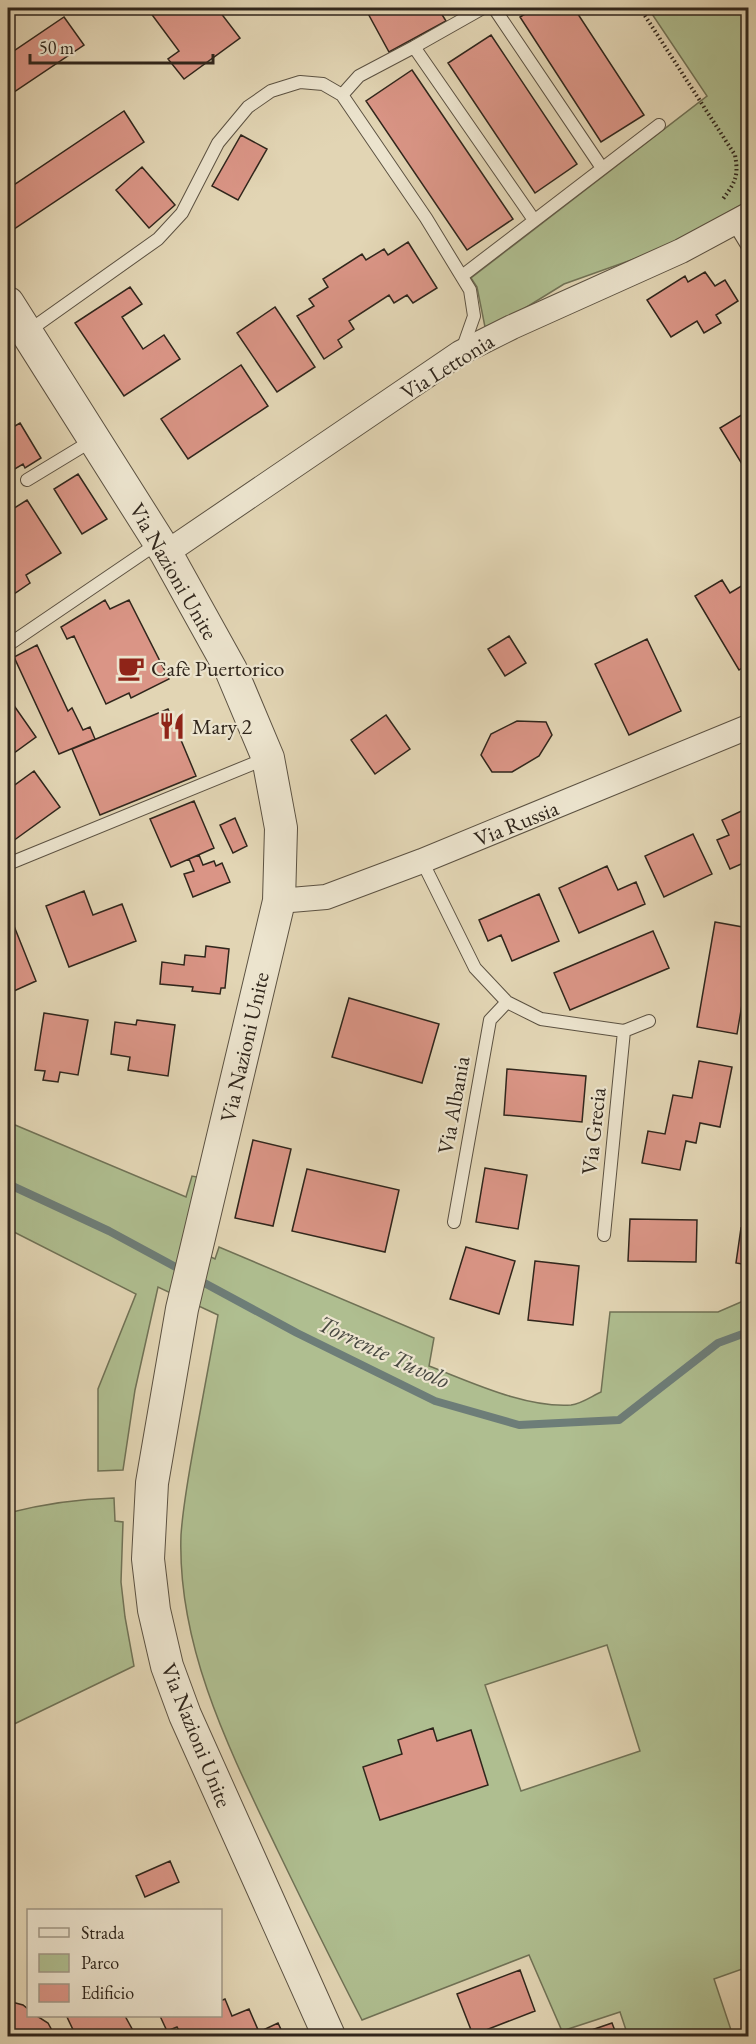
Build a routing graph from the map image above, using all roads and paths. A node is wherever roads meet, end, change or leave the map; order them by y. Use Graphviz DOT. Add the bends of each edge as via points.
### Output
graph roads {
  1 [pos="483,8"];
  2 [pos="494,8"];
  3 [pos="640,8"];
  4 [pos="414,47"];
  5 [pos="342,95"];
  6 [pos="659,125"];
  7 [pos="602,168"];
  8 [pos="720,205"];
  9 [pos="534,220"];
  10 [pos="741,220"];
  11 [pos="748,247"];
  12 [pos="462,276"];
  13 [pos="8,303"];
  14 [pos="26,333"];
  15 [pos="460,353"];
  16 [pos="94,440"];
  17 [pos="27,480"];
  18 [pos="162,548"];
  19 [pos="8,645"];
  20 [pos="748,727"];
  21 [pos="268,758"];
  22 [pos="422,861"];
  23 [pos="8,864"];
  24 [pos="279,901"];
  25 [pos="507,1002"];
  26 [pos="649,1021"];
  27 [pos="624,1031"];
  28 [pos="454,1222"];
  29 [pos="604,1235"];
  30 [pos="329,2037"];
  1 -- 4 [label="lane"];
  2 -- 7 [label="lane"];
  3 -- 8 [label="path" via="735,155 735,182"];
  4 -- 5 [label="lane" via="359,75"];
  4 -- 9 [label="lane"];
  5 -- 12 [label="lane"];
  5 -- 14 [label="lane" via="323,84 300,82 271,91 248,107 218,143 182,213 158,239"];
  6 -- 7 [label="lane"];
  7 -- 9 [label="lane"];
  9 -- 12 [label="lane"];
  10 -- 11 [label="lane"];
  10 -- 15 [label="street, Via Lettonia"];
  12 -- 15 [label="lane" via="470,290 474,316"];
  13 -- 14 [label="street, Via Nazioni Unite"];
  14 -- 16 [label="street, Via Nazioni Unite"];
  15 -- 18 [label="street, Via Lettonia"];
  16 -- 17 [label="lane"];
  16 -- 18 [label="street, Via Nazioni Unite"];
  18 -- 19 [label="lane"];
  18 -- 21 [label="street, Via Nazioni Unite" via="231,670"];
  20 -- 22 [label="street, Via Russia"];
  21 -- 23 [label="lane"];
  21 -- 24 [label="street, Via Nazioni Unite" via="281,828"];
  22 -- 24 [label="street, Via Russia" via="326,897"];
  22 -- 25 [label="lane" via="475,969"];
  24 -- 30 [label="street, Via Nazioni Unite" via="182,1309 152,1483 148,1559 154,1610 184,1716"];
  25 -- 27 [label="lane" via="541,1019"];
  25 -- 28 [label="lane, Via Albania" via="490,1020"];
  26 -- 27 [label="lane"];
  27 -- 29 [label="lane, Via Grecia"];
}
